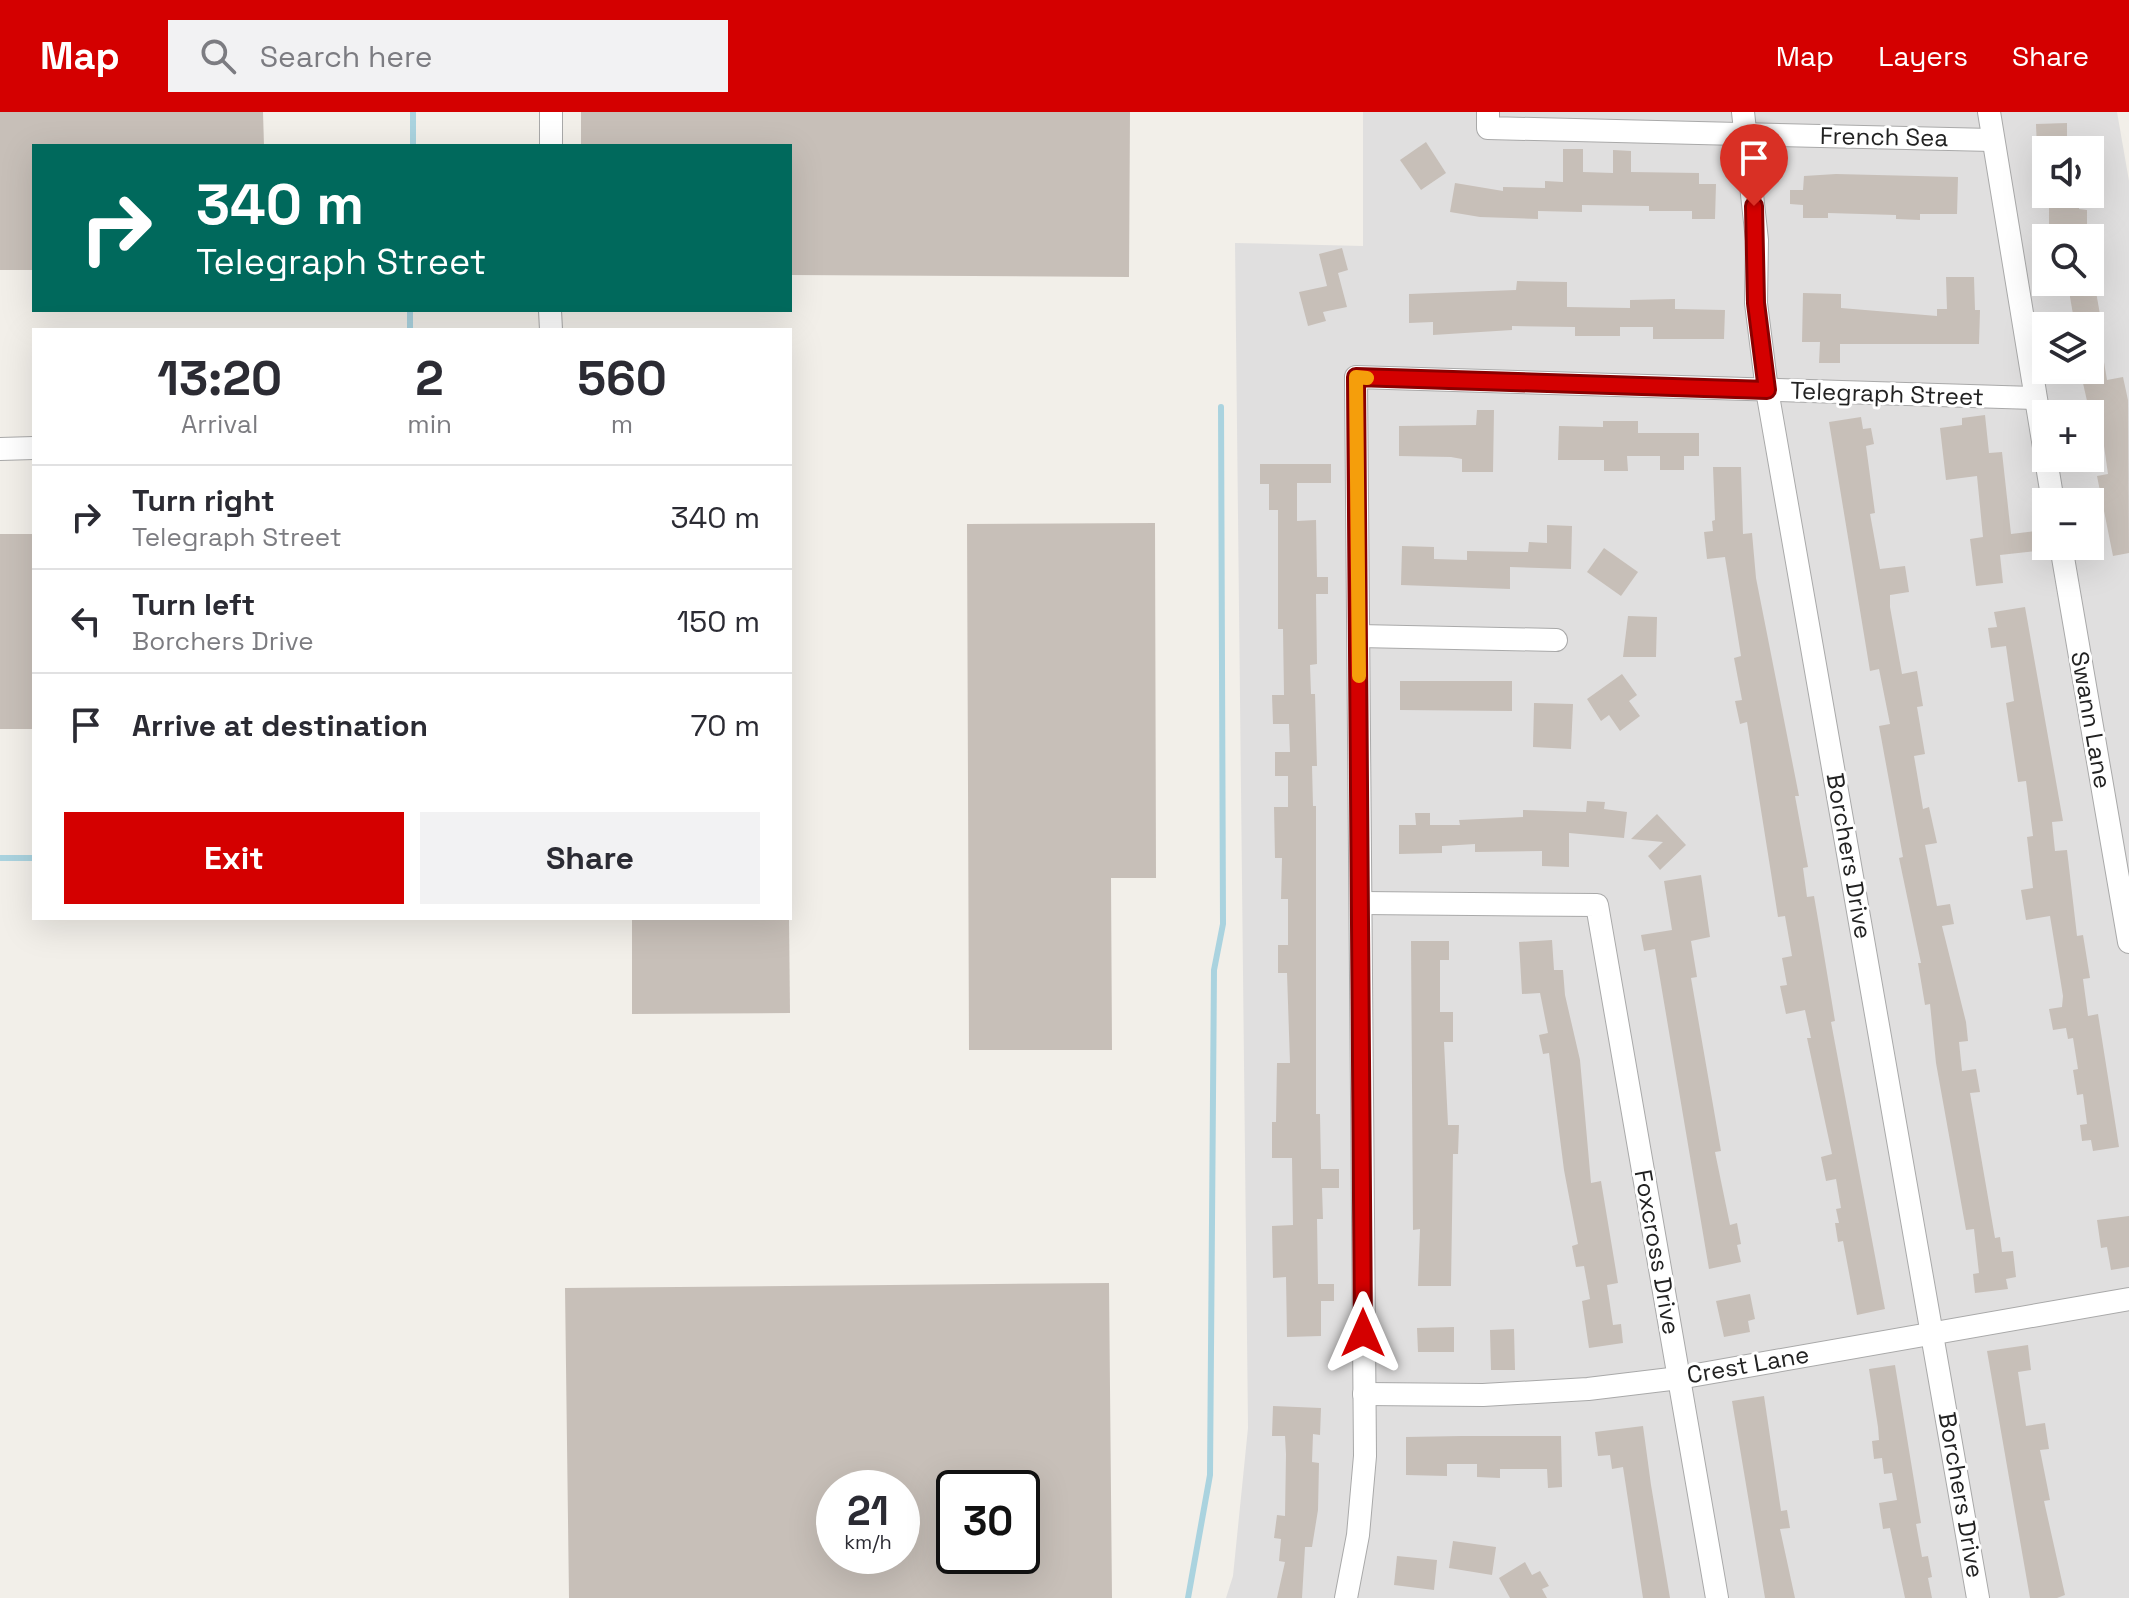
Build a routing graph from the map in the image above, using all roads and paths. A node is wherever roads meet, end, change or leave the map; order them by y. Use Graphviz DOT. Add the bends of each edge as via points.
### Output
graph roads {
  1 [pos="551,112"];
  2 [pos="1989,112"];
  3 [pos="1488,120"];
  4 [pos="1743,123"];
  5 [pos="1992,140"];
  6 [pos="551,144"];
  7 [pos="1767,390"];
  8 [pos="2035,398"];
  9 [pos="32,448"];
  10 [pos="0,449"];
  11 [pos="2051,488"];
  12 [pos="2063,560"];
  13 [pos="1359,636"];
  14 [pos="1556,640"];
  15 [pos="1362,903"];
  16 [pos="2129,942"];
  17 [pos="2129,1299"];
  18 [pos="1933,1332"];
  19 [pos="1679,1378"];
  20 [pos="1364,1394"];
  21 [pos="1346,1598"];
  22 [pos="1717,1598"];
  23 [pos="1978,1598"];
  1 -- 6 [label="street"];
  2 -- 5 [label="street"];
  3 -- 4 [label="street, French Sea"];
  4 -- 5 [label="street, French Sea"];
  4 -- 7 [label="street, Borchers Drive"];
  5 -- 8 [label="street"];
  7 -- 8 [label="street, Telegraph Street"];
  7 -- 13 [label="street, Telegraph Street" via="1356,377"];
  7 -- 18 [label="street, Borchers Drive"];
  8 -- 11 [label="street"];
  9 -- 10 [label="street"];
  12 -- 16 [label="street, Swann Lane"];
  13 -- 14 [label="street"];
  13 -- 15 [label="street"];
  15 -- 19 [label="street, Foxcross Drive" via="1597,905"];
  15 -- 20 [label="street"];
  17 -- 18 [label="street, Crest Lane"];
  18 -- 19 [label="street, Crest Lane"];
  18 -- 23 [label="street, Borchers Drive"];
  19 -- 20 [label="street, Crest Lane" via="1483,1395"];
  19 -- 22 [label="street, Foxcross Drive"];
  20 -- 21 [label="street" via="1361,1503"];
}
